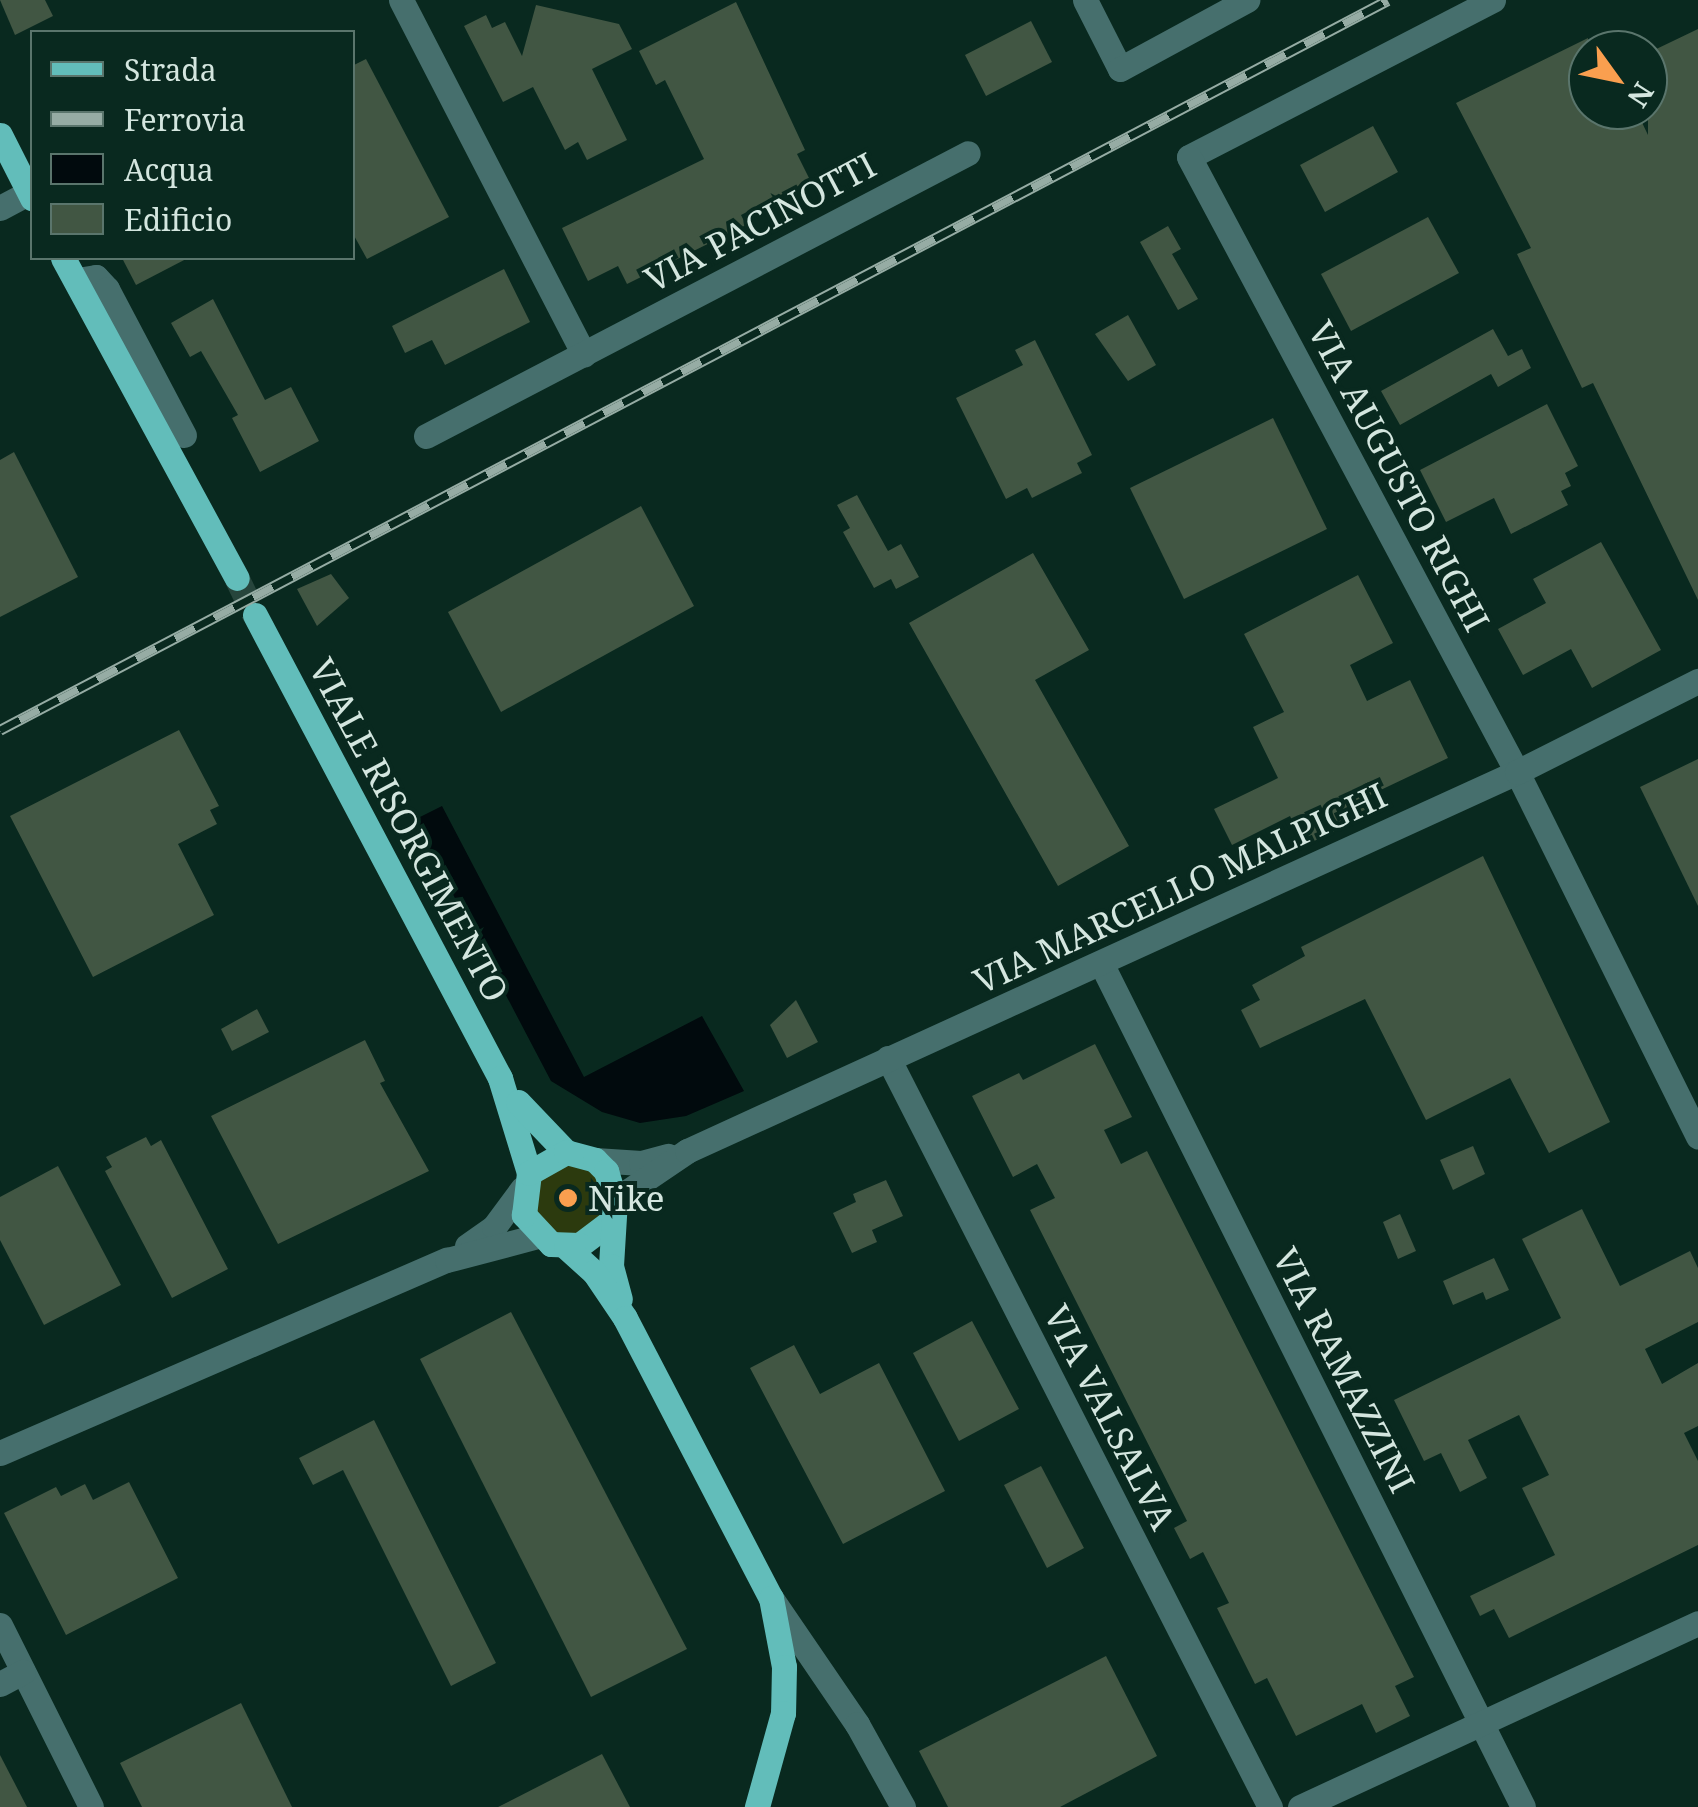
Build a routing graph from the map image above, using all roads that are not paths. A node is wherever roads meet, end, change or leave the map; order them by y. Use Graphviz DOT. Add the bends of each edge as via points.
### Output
graph roads {
  1 [pos="400,0"];
  2 [pos="1085,0"];
  3 [pos="1247,0"];
  4 [pos="1494,0"];
  5 [pos="0,135"];
  6 [pos="968,153"];
  7 [pos="30,193"];
  8 [pos="30,195"];
  9 [pos="0,208"];
  10 [pos="70,269"];
  11 [pos="584,354"];
  12 [pos="184,435"];
  13 [pos="426,436"];
  14 [pos="237,578"];
  15 [pos="255,615"];
  16 [pos="1698,681"];
  17 [pos="1517,772"];
  18 [pos="1102,965"];
  19 [pos="888,1058"];
  20 [pos="500,1078"];
  21 [pos="1698,1136"];
  22 [pos="687,1151"];
  23 [pos="566,1152"];
  24 [pos="595,1160"];
  25 [pos="525,1181"];
  26 [pos="613,1211"];
  27 [pos="538,1236"];
  28 [pos="566,1247"];
  29 [pos="448,1260"];
  30 [pos="625,1318"];
  31 [pos="0,1453"];
  32 [pos="771,1598"];
  33 [pos="1698,1623"];
  34 [pos="0,1625"];
  35 [pos="24,1672"];
  36 [pos="0,1684"];
  37 [pos="1482,1724"];
  38 [pos="91,1807"];
  39 [pos="758,1807"];
  40 [pos="904,1807"];
  41 [pos="1270,1807"];
  42 [pos="1300,1807"];
  43 [pos="1523,1807"];
  1 -- 11 [label="street"];
  2 -- 3 [label="street" via="1120,69"];
  4 -- 17 [label="street, VIA AUGUSTO RIGHI" via="1189,157"];
  5 -- 7 [label="main road"];
  6 -- 11 [label="street, VIA PACINOTTI"];
  8 -- 9 [label="street"];
  10 -- 12 [label="street" via="108,289"];
  10 -- 14 [label="main road"];
  11 -- 13 [label="street, VIA PACINOTTI"];
  15 -- 20 [label="main road, VIALE RISORGIMENTO"];
  16 -- 17 [label="street, VIA MARCELLO MALPIGHI"];
  17 -- 18 [label="street, VIA MARCELLO MALPIGHI"];
  17 -- 21 [label="street, VIA AUGUSTO RIGHI"];
  18 -- 19 [label="street, VIA MARCELLO MALPIGHI"];
  18 -- 37 [label="street, VIA RAMAZZINI"];
  19 -- 22 [label="street, VIA MARCELLO MALPIGHI"];
  19 -- 41 [label="street, VIA VALSALVA"];
  20 -- 23 [label="main road, VIALE RISORGIMENTO" via="535,1126"];
  20 -- 25 [label="main road, VIALE RISORGIMENTO"];
  22 -- 24 [label="street, VIA MARCELLO MALPIGHI" via="641,1163"];
  22 -- 26 [label="street, VIA MARCELLO MALPIGHI"];
  23 -- 24 [label="main road, VIALE RISORGIMENTO"];
  23 -- 25 [label="main road"];
  24 -- 26 [label="main road"];
  25 -- 27 [label="main road, VIALE RISORGIMENTO" via="524,1215"];
  25 -- 29 [label="street" via="494,1227"];
  26 -- 28 [label="main road" via="592,1240"];
  26 -- 30 [label="main road" via="611,1266"];
  27 -- 28 [label="main road"];
  27 -- 29 [label="street"];
  28 -- 30 [label="main road" via="594,1272"];
  29 -- 31 [label="street"];
  30 -- 32 [label="main road"];
  32 -- 39 [label="main road" via="784,1667 772,1770"];
  32 -- 40 [label="street"];
  33 -- 37 [label="street"];
  34 -- 35 [label="street"];
  35 -- 36 [label="street"];
  35 -- 38 [label="street"];
  37 -- 42 [label="street"];
  37 -- 43 [label="street, VIA RAMAZZINI"];
}
